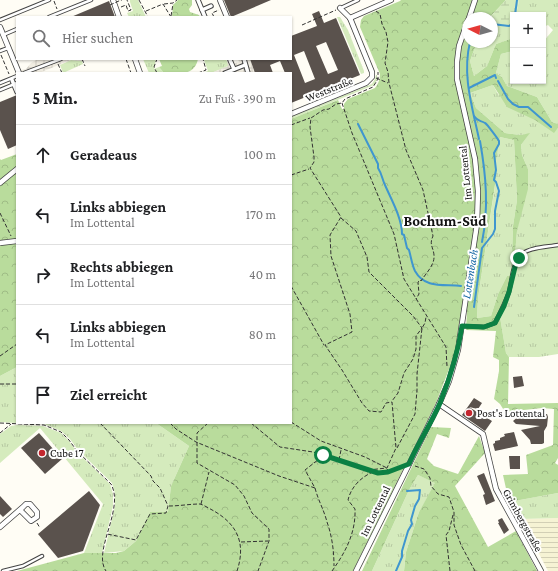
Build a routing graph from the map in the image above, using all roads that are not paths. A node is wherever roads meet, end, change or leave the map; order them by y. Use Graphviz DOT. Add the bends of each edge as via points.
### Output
graph roads {
  1 [pos="49,0"];
  2 [pos="91,0"];
  3 [pos="113,0"];
  4 [pos="198,0"];
  5 [pos="220,0"];
  6 [pos="357,0"];
  7 [pos="391,0"];
  8 [pos="475,0"];
  9 [pos="211,6"];
  10 [pos="340,8"];
  11 [pos="206,10"];
  12 [pos="471,12"];
  13 [pos="51,16"];
  14 [pos="119,16"];
  15 [pos="205,16"];
  16 [pos="227,16"];
  17 [pos="350,18"];
  18 [pos="0,20"];
  19 [pos="0,28"];
  20 [pos="16,29"];
  21 [pos="3,35"];
  22 [pos="462,37"];
  23 [pos="8,48"];
  24 [pos="0,52"];
  25 [pos="57,60"];
  26 [pos="135,60"];
  27 [pos="230,60"];
  28 [pos="244,60"];
  29 [pos="245,65"];
  30 [pos="234,69"];
  31 [pos="17,72"];
  32 [pos="27,72"];
  33 [pos="140,72"];
  34 [pos="227,72"];
  35 [pos="248,72"];
  36 [pos="16,75"];
  37 [pos="11,79"];
  38 [pos="0,83"];
  39 [pos="16,84"];
  40 [pos="0,90"];
  41 [pos="292,114"];
  42 [pos="16,170"];
  43 [pos="0,183"];
  44 [pos="15,241"];
  45 [pos="0,243"];
  46 [pos="558,245"];
  47 [pos="462,326"];
  48 [pos="439,404"];
  49 [pos="20,510"];
  50 [pos="0,527"];
  51 [pos="42,556"];
  52 [pos="3,571"];
  53 [pos="356,571"];
  54 [pos="541,571"];
  1 -- 18 [label="lane"];
  2 -- 13 [label="lane"];
  3 -- 14 [label="street"];
  4 -- 11 [label="street"];
  5 -- 16 [label="street"];
  6 -- 10 [label="lane"];
  7 -- 17 [label="street"];
  8 -- 12 [label="street, Im Lottental"];
  9 -- 11 [label="street"];
  10 -- 17 [label="street"];
  11 -- 15 [label="street"];
  17 -- 41 [label="street, Weststraße" via="372,77 366,83"];
  19 -- 21 [label="street"];
  20 -- 21 [label="lane"];
  21 -- 23 [label="street"];
  22 -- 47 [label="street, Im Lottental" via="457,62 457,80 475,160 478,191 477,224"];
  23 -- 24 [label="lane"];
  23 -- 31 [label="street"];
  25 -- 32 [label="lane"];
  26 -- 33 [label="street"];
  27 -- 30 [label="street"];
  28 -- 29 [label="street"];
  29 -- 30 [label="street"];
  29 -- 35 [label="street"];
  30 -- 34 [label="street"];
  36 -- 37 [label="lane"];
  37 -- 38 [label="lane"];
  37 -- 39 [label="street"];
  39 -- 40 [label="lane"];
  42 -- 43 [label="street"];
  44 -- 45 [label="street, bridge"];
  46 -- 47 [label="lane" via="522,254 514,267 509,292 495,323 484,327"];
  47 -- 48 [label="street, Im Lottental" via="458,350"];
  48 -- 53 [label="street, Im Lottental"];
  48 -- 54 [label="street, Grimbergstraße" via="483,434 496,489"];
  49 -- 50 [label="street"];
  51 -- 52 [label="lane" via="23,566"];
}
